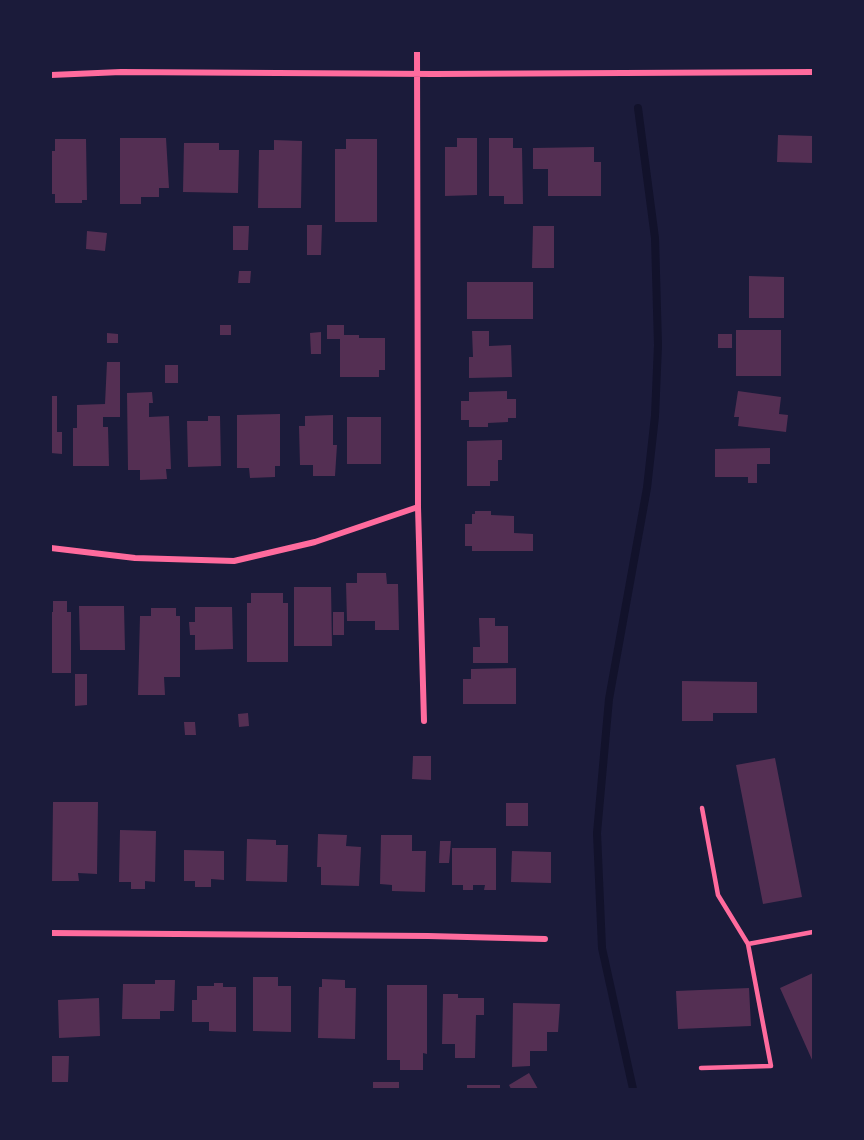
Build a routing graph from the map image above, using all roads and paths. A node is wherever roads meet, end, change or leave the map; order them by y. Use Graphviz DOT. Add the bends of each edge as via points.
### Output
graph roads {
  1 [pos="417,51"];
  2 [pos="813,72"];
  3 [pos="417,74"];
  4 [pos="51,75"];
  5 [pos="418,507"];
  6 [pos="51,548"];
  7 [pos="424,721"];
  8 [pos="702,808"];
  9 [pos="813,932"];
  10 [pos="51,933"];
  11 [pos="545,939"];
  12 [pos="748,944"];
  13 [pos="701,1068"];
  1 -- 3 [label="street"];
  2 -- 3 [label="street"];
  3 -- 4 [label="street"];
  3 -- 5 [label="street"];
  5 -- 6 [label="street" via="315,542 234,561 135,558"];
  5 -- 7 [label="street"];
  8 -- 12 [label="lane" via="718,895"];
  9 -- 12 [label="lane"];
  10 -- 11 [label="street"];
  12 -- 13 [label="lane" via="771,1066"];
}
